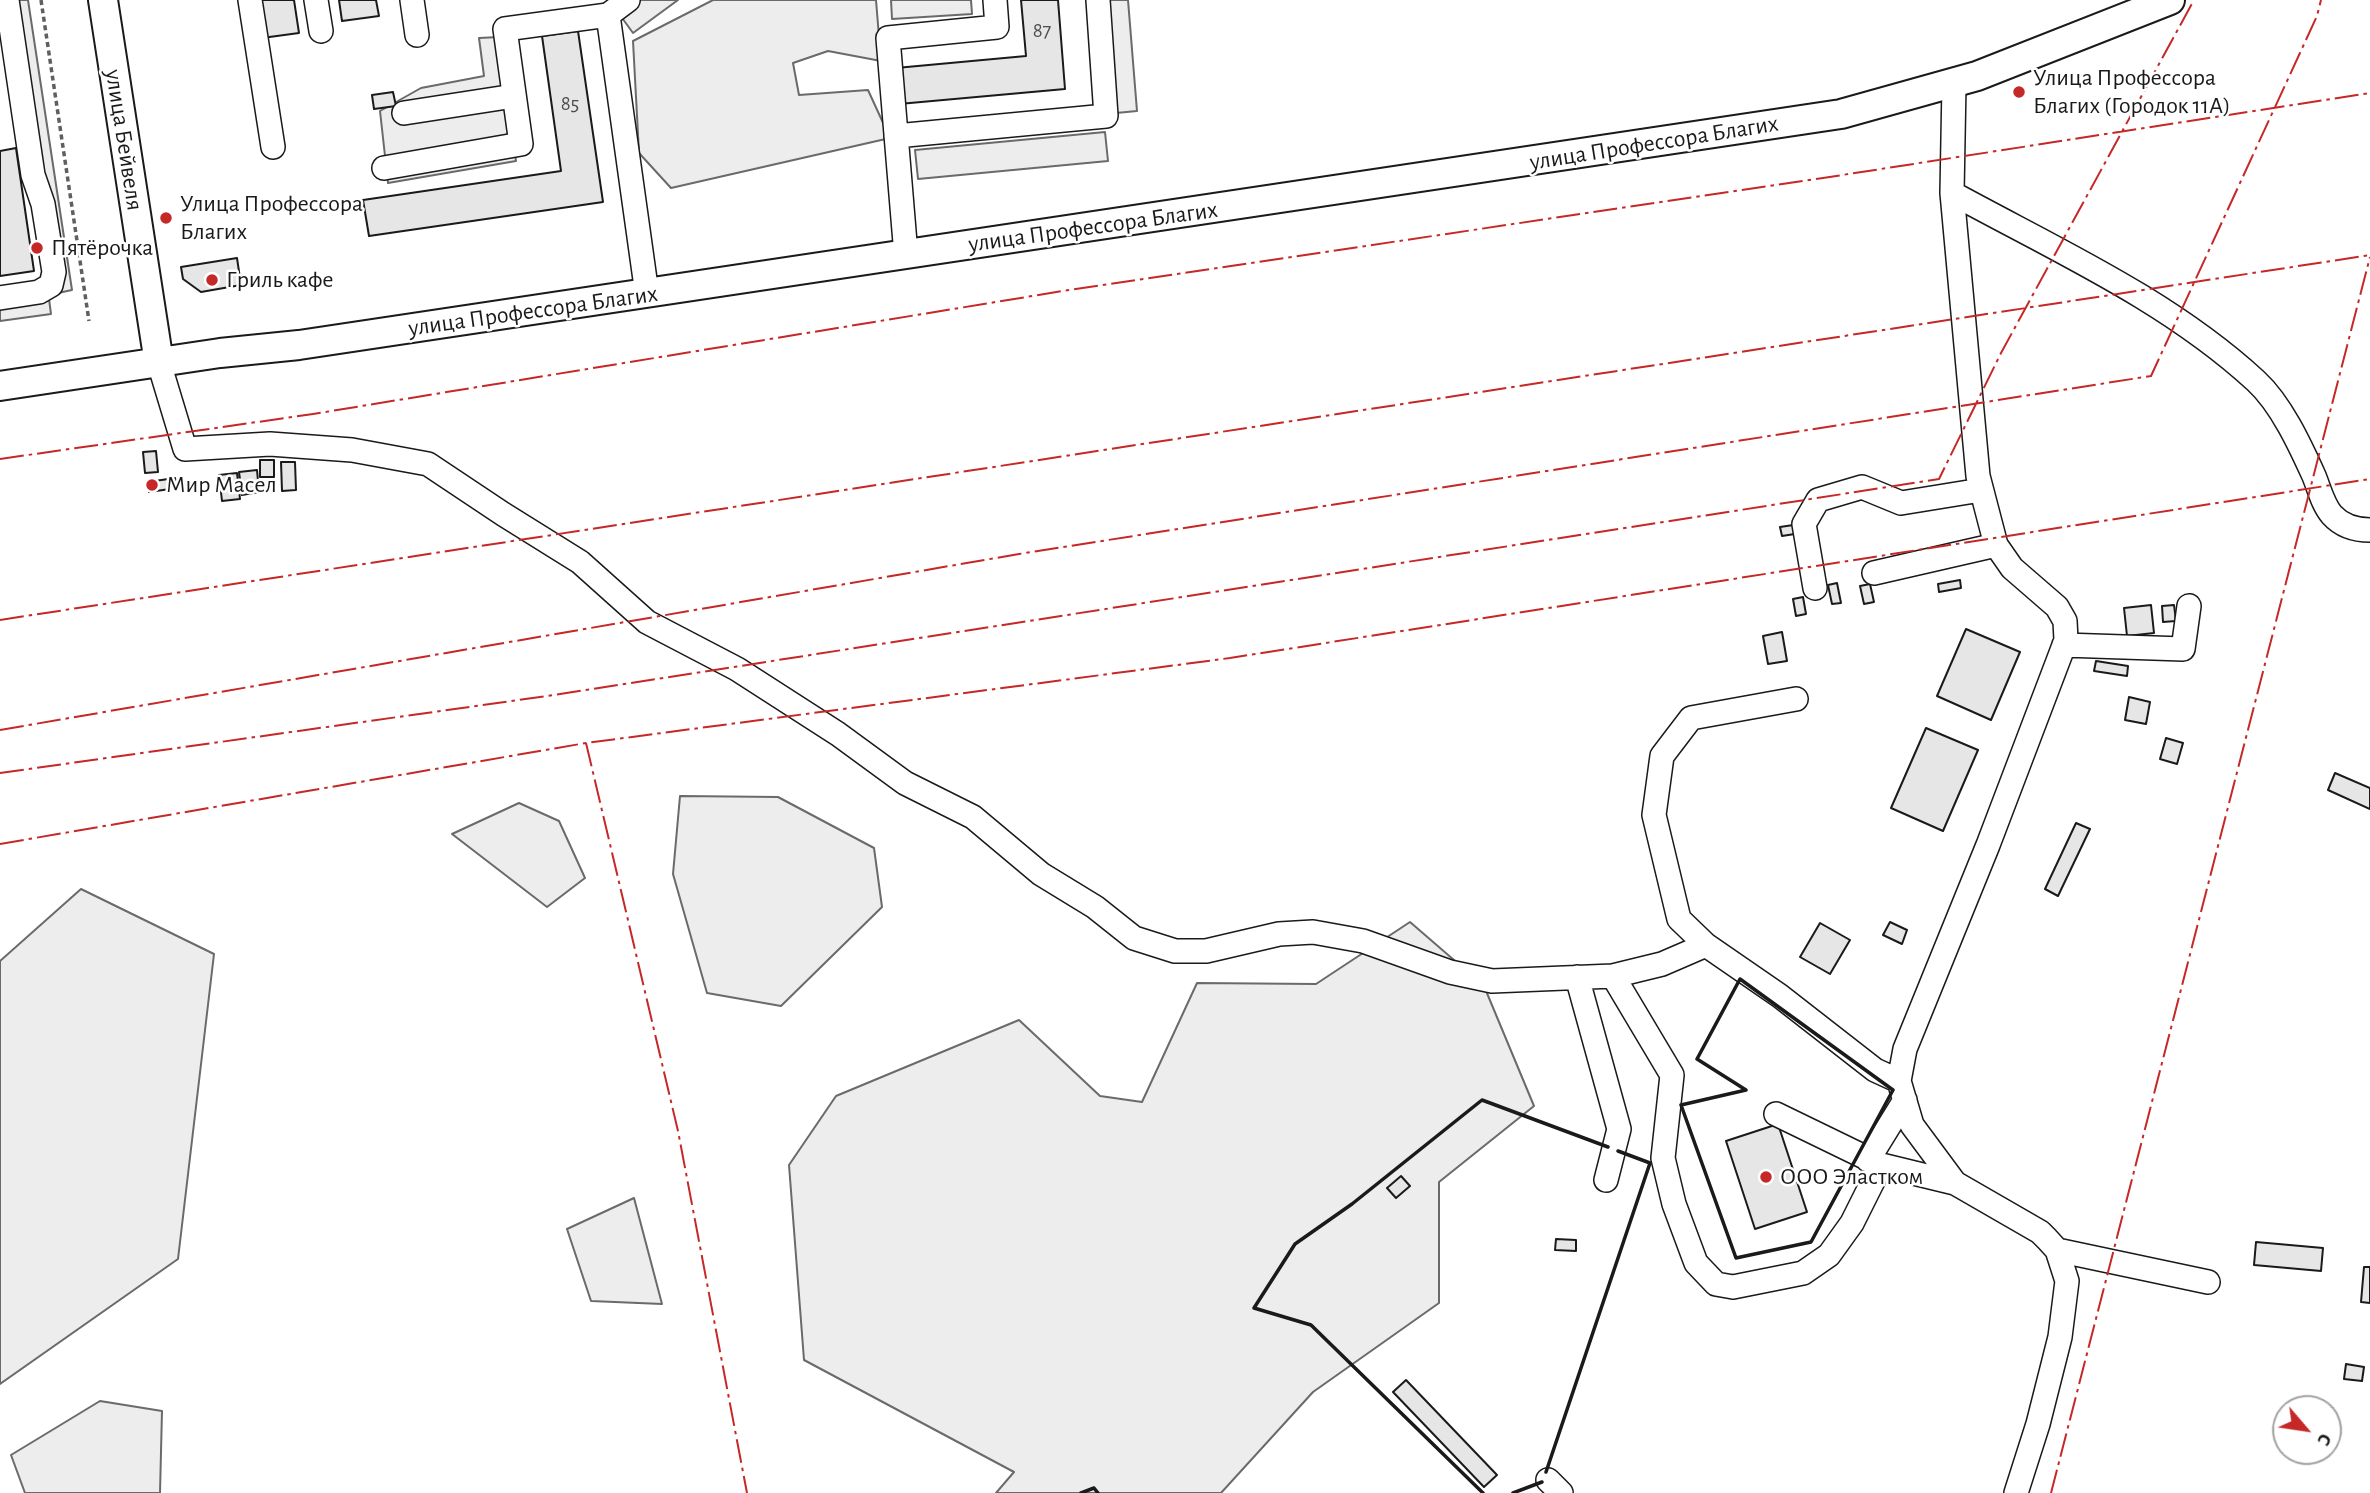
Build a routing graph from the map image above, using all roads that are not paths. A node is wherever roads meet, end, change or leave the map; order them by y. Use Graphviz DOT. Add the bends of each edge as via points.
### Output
graph roads {
  1 [pos="7,0"];
  2 [pos="103,0"];
  3 [pos="250,0"];
  4 [pos="316,0"];
  5 [pos="412,0"];
  6 [pos="628,0"];
  7 [pos="995,0"];
  8 [pos="1098,0"];
  9 [pos="2170,0"];
  10 [pos="608,15"];
  11 [pos="321,30"];
  12 [pos="417,35"];
  13 [pos="1954,84"];
  14 [pos="514,96"];
  15 [pos="404,113"];
  16 [pos="896,136"];
  17 [pos="273,147"];
  18 [pos="384,168"];
  19 [pos="1952,193"];
  20 [pos="906,255"];
  21 [pos="646,294"];
  22 [pos="0,298"];
  23 [pos="159,363"];
  24 [pos="0,386"];
  25 [pos="1981,489"];
  26 [pos="2370,530"];
  27 [pos="1996,545"];
  28 [pos="1874,573"];
  29 [pos="1815,588"];
  30 [pos="2189,606"];
  31 [pos="2064,645"];
  32 [pos="1796,699"];
  33 [pos="1706,945"];
  34 [pos="1613,976"];
  35 [pos="1577,977"];
  36 [pos="1902,1090"];
  37 [pos="1776,1114"];
  38 [pos="1875,1162"];
  39 [pos="1606,1180"];
  40 [pos="1955,1183"];
  41 [pos="2057,1250"];
  42 [pos="2208,1282"];
  43 [pos="2016,1493"];
  1 -- 22 [label="lane" via="33,175 43,204 54,272 51,285 39,292"];
  2 -- 23 [label="main road, улица Бейвеля"];
  3 -- 17 [label="lane"];
  4 -- 11 [label="lane"];
  5 -- 12 [label="lane"];
  6 -- 10 [label="lane"];
  7 -- 16 [label="lane" via="997,27 888,38"];
  8 -- 16 [label="lane" via="1105,116"];
  9 -- 13 [label="main road, улица Профессора Благих"];
  10 -- 14 [label="lane" via="505,29"];
  10 -- 21 [label="lane"];
  13 -- 19 [label="lane"];
  13 -- 20 [label="main road, улица Профессора Благих" via="1841,114"];
  14 -- 15 [label="lane"];
  14 -- 18 [label="lane" via="521,144"];
  16 -- 20 [label="lane"];
  19 -- 25 [label="lane"];
  19 -- 26 [label="lane" via="2155,304 2209,342 2258,383 2287,422 2330,513 2343,525"];
  20 -- 21 [label="main road, улица Профессора Благих"];
  21 -- 23 [label="main road, улица Профессора Благих"];
  23 -- 24 [label="main road, улица Профессора Благих"];
  23 -- 35 [label="lane" via="185,449 270,443 352,450 428,464 580,562 647,622 737,669 905,783 974,817 1041,874 1134,938 1175,951 1206,951 1279,934 1313,932 1363,941 1450,972 1492,981"];
  25 -- 27 [label="lane"];
  25 -- 29 [label="lane" via="1900,503 1862,487 1818,500 1804,524"];
  27 -- 28 [label="lane"];
  27 -- 31 [label="lane" via="2012,568 2057,607 2065,621"];
  30 -- 31 [label="lane" via="2183,649"];
  31 -- 36 [label="lane" via="1905,1049"];
  32 -- 33 [label="lane" via="1691,718 1662,757 1654,815 1679,919"];
  33 -- 34 [label="lane" via="1662,964"];
  33 -- 36 [label="lane"];
  34 -- 35 [label="lane"];
  34 -- 38 [label="lane" via="1672,1075 1663,1158 1696,1263 1716,1284 1733,1287 1803,1273 1829,1255 1852,1223"];
  35 -- 39 [label="lane" via="1619,1129"];
  36 -- 38 [label="lane"];
  36 -- 40 [label="lane" via="1912,1125"];
  37 -- 38 [label="lane"];
  38 -- 40 [label="lane"];
  40 -- 41 [label="lane" via="2040,1232"];
  41 -- 42 [label="lane"];
  41 -- 43 [label="lane" via="2067,1281 2060,1337"];
}
